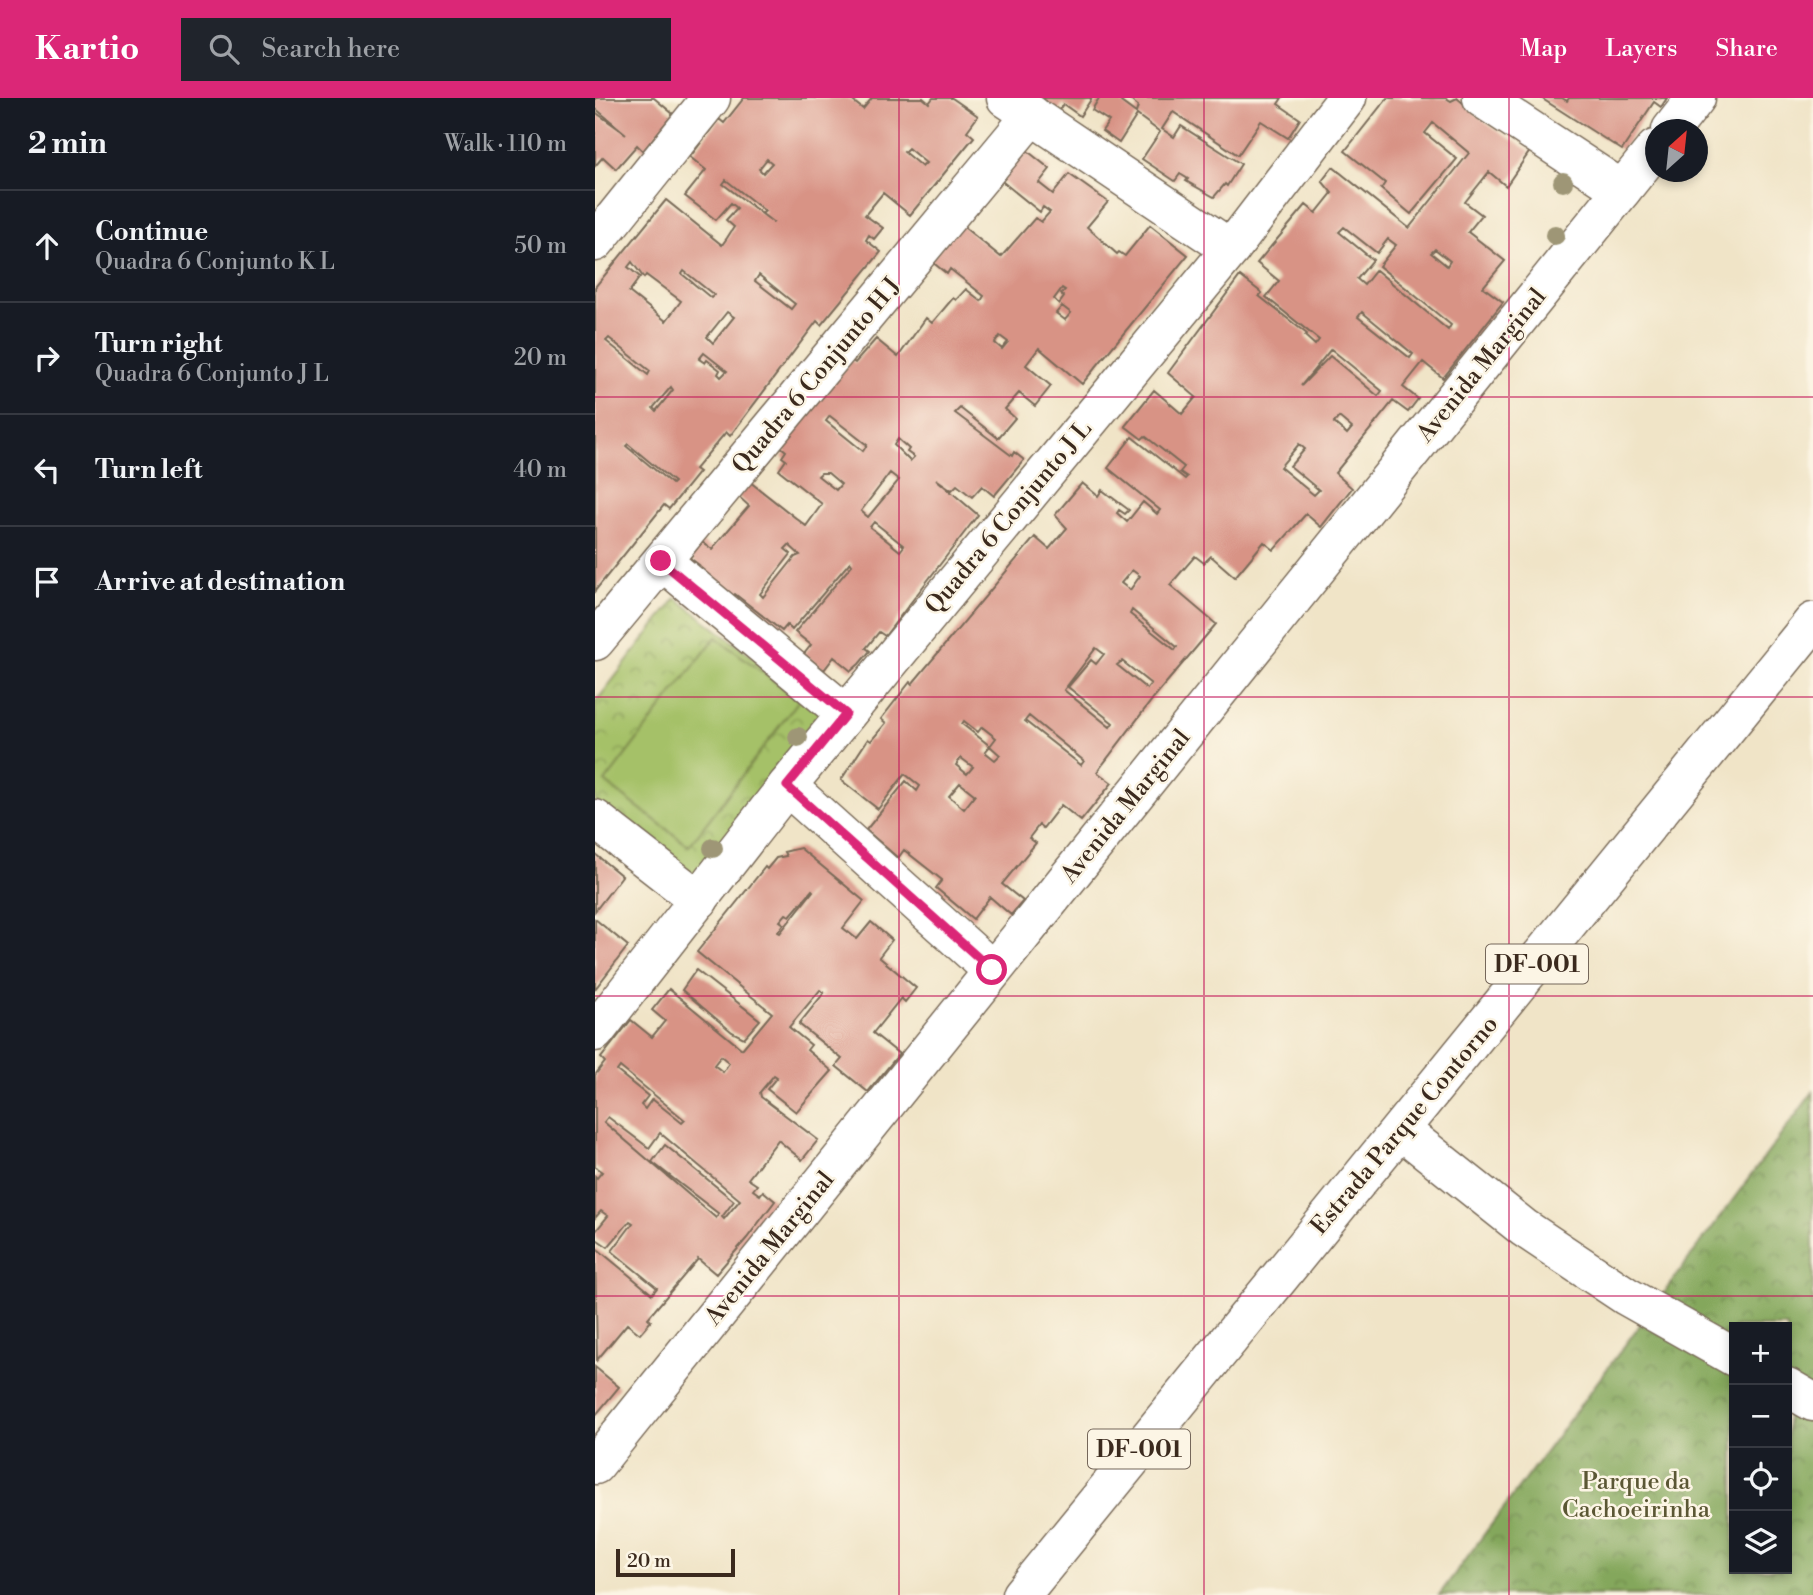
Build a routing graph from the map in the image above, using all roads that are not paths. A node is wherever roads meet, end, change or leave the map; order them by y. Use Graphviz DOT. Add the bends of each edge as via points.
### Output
graph roads {
  1 [pos="711,98"];
  2 [pos="1347,98"];
  3 [pos="1482,98"];
  4 [pos="1696,98"];
  5 [pos="1019,106"];
  6 [pos="1680,119"];
  7 [pos="1645,161"];
  8 [pos="1622,190"];
  9 [pos="595,242"];
  10 [pos="1231,249"];
  11 [pos="661,561"];
  12 [pos="1813,622"];
  13 [pos="597,636"];
  14 [pos="846,714"];
  15 [pos="787,786"];
  16 [pos="595,819"];
  17 [pos="699,900"];
  18 [pos="992,970"];
  19 [pos="595,1032"];
  20 [pos="1402,1131"];
  21 [pos="1729,1354"];
  22 [pos="1792,1390"];
  23 [pos="1813,1402"];
  24 [pos="595,1465"];
  25 [pos="1021,1595"];
  1 -- 9 [label="street"];
  2 -- 10 [label="street, Quadra 6 Conjunto J L"];
  3 -- 8 [label="street"];
  4 -- 6 [label="street"];
  5 -- 10 [label="street"];
  5 -- 11 [label="street, Quadra 6 Conjunto H J"];
  7 -- 8 [label="street, Avenida Marginal"];
  8 -- 18 [label="street, Avenida Marginal"];
  10 -- 14 [label="street, Quadra 6 Conjunto J L"];
  11 -- 13 [label="street, Quadra 6 Conjunto H J"];
  11 -- 14 [label="street"];
  12 -- 20 [label="street, Estrada Parque Contorno / DF-001"];
  14 -- 15 [label="street, Quadra 6 Conjunto J L"];
  15 -- 17 [label="street, Quadra 6 Conjunto J L"];
  15 -- 18 [label="street"];
  16 -- 17 [label="street"];
  17 -- 19 [label="street, Quadra 6 Conjunto J L"];
  18 -- 24 [label="street, Avenida Marginal"];
  20 -- 21 [label="street" via="1524,1227 1626,1296"];
  20 -- 25 [label="street, Estrada Parque Contorno / DF-001" via="1256,1303"];
  22 -- 23 [label="street"];
}
